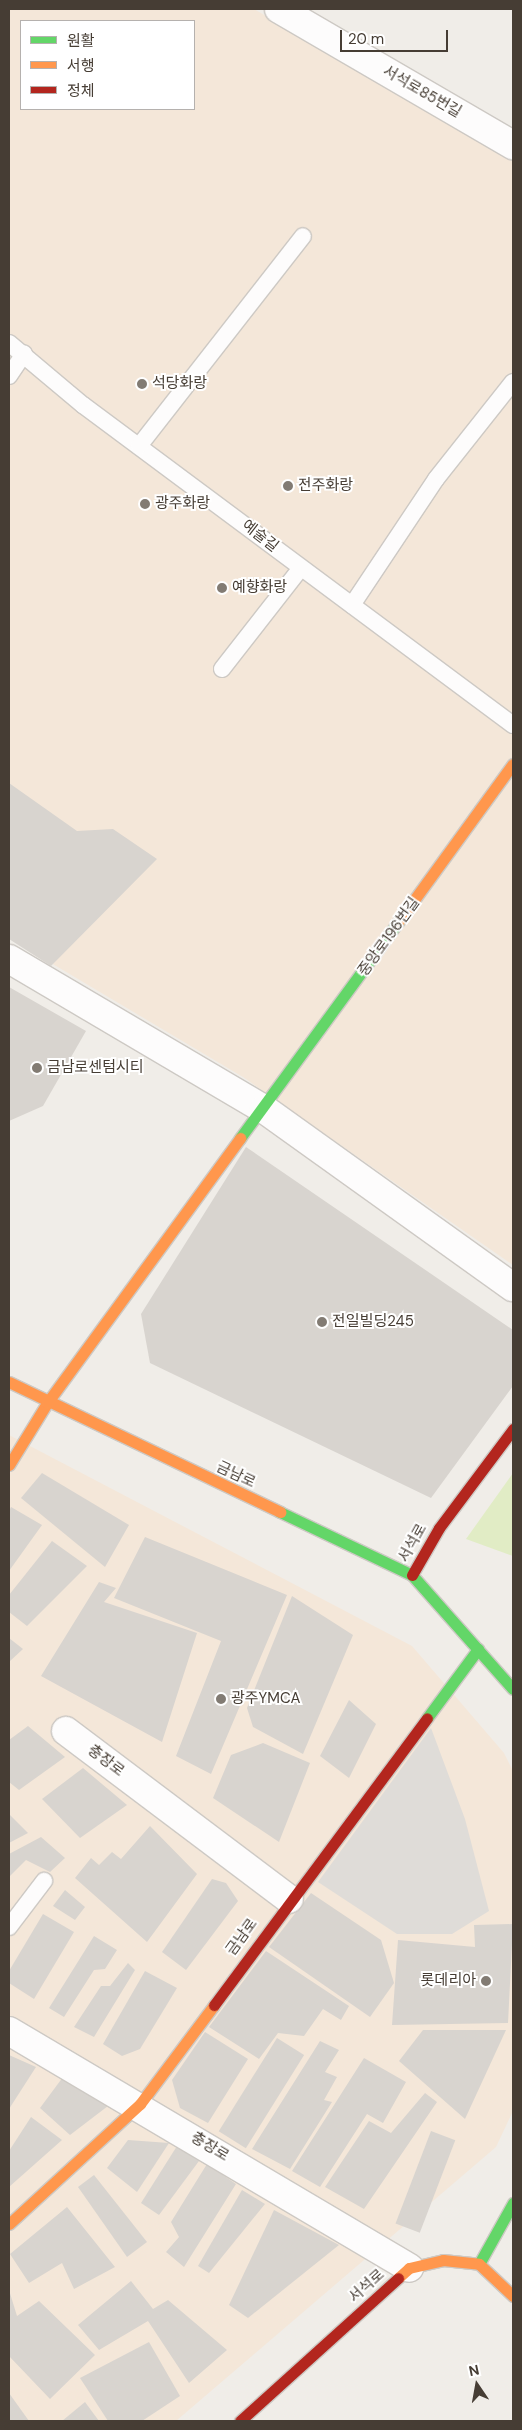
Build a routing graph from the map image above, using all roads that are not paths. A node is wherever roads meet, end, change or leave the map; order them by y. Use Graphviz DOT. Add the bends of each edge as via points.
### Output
graph roads {
  1 [pos="279,9"];
  2 [pos="513,144"];
  3 [pos="303,236"];
  4 [pos="9,343"];
  5 [pos="24,354"];
  6 [pos="9,376"];
  7 [pos="513,382"];
  8 [pos="138,446"];
  9 [pos="301,568"];
  10 [pos="352,605"];
  11 [pos="222,669"];
  12 [pos="513,724"];
  13 [pos="513,764"];
  14 [pos="9,959"];
  15 [pos="264,1109"];
  16 [pos="513,1287"];
  17 [pos="9,1382"];
  18 [pos="48,1403"];
  19 [pos="513,1429"];
  20 [pos="9,1465"];
  21 [pos="412,1574"];
  22 [pos="478,1649"];
  23 [pos="513,1688"];
  24 [pos="66,1731"];
  25 [pos="44,1881"];
  26 [pos="289,1899"];
  27 [pos="9,1927"];
  28 [pos="9,2031"];
  29 [pos="140,2104"];
  30 [pos="513,2203"];
  31 [pos="9,2224"];
  32 [pos="479,2264"];
  33 [pos="409,2268"];
  34 [pos="513,2296"];
  35 [pos="240,2421"];
  1 -- 2 [label="street, 서석로85번길"];
  3 -- 8 [label="lane"];
  4 -- 5 [label="lane, 예술길"];
  5 -- 6 [label="lane"];
  5 -- 8 [label="lane, 예술길"];
  7 -- 10 [label="lane" via="436,480"];
  8 -- 9 [label="lane, 예술길"];
  9 -- 10 [label="lane, 예술길"];
  9 -- 11 [label="lane"];
  10 -- 12 [label="lane, 예술길"];
  13 -- 15 [label="street, 중앙로196번길"];
  14 -- 15 [label="street"];
  15 -- 16 [label="street"];
  15 -- 18 [label="street"];
  17 -- 18 [label="street, 금남로"];
  18 -- 20 [label="street"];
  18 -- 21 [label="street, 금남로"];
  19 -- 21 [label="street, 서석로" via="439,1528"];
  21 -- 22 [label="street, 서석로"];
  22 -- 23 [label="street, 서석로"];
  22 -- 26 [label="street, 금남로"];
  24 -- 26 [label="street, 충장로"];
  25 -- 27 [label="lane"];
  26 -- 29 [label="street, 금남로"];
  28 -- 29 [label="street, 충장로"];
  29 -- 31 [label="street, 금남로"];
  29 -- 33 [label="street, 충장로"];
  30 -- 32 [label="street"];
  32 -- 33 [label="street, 서석로" via="443,2260"];
  32 -- 34 [label="street"];
  33 -- 35 [label="street, 서석로"];
}
